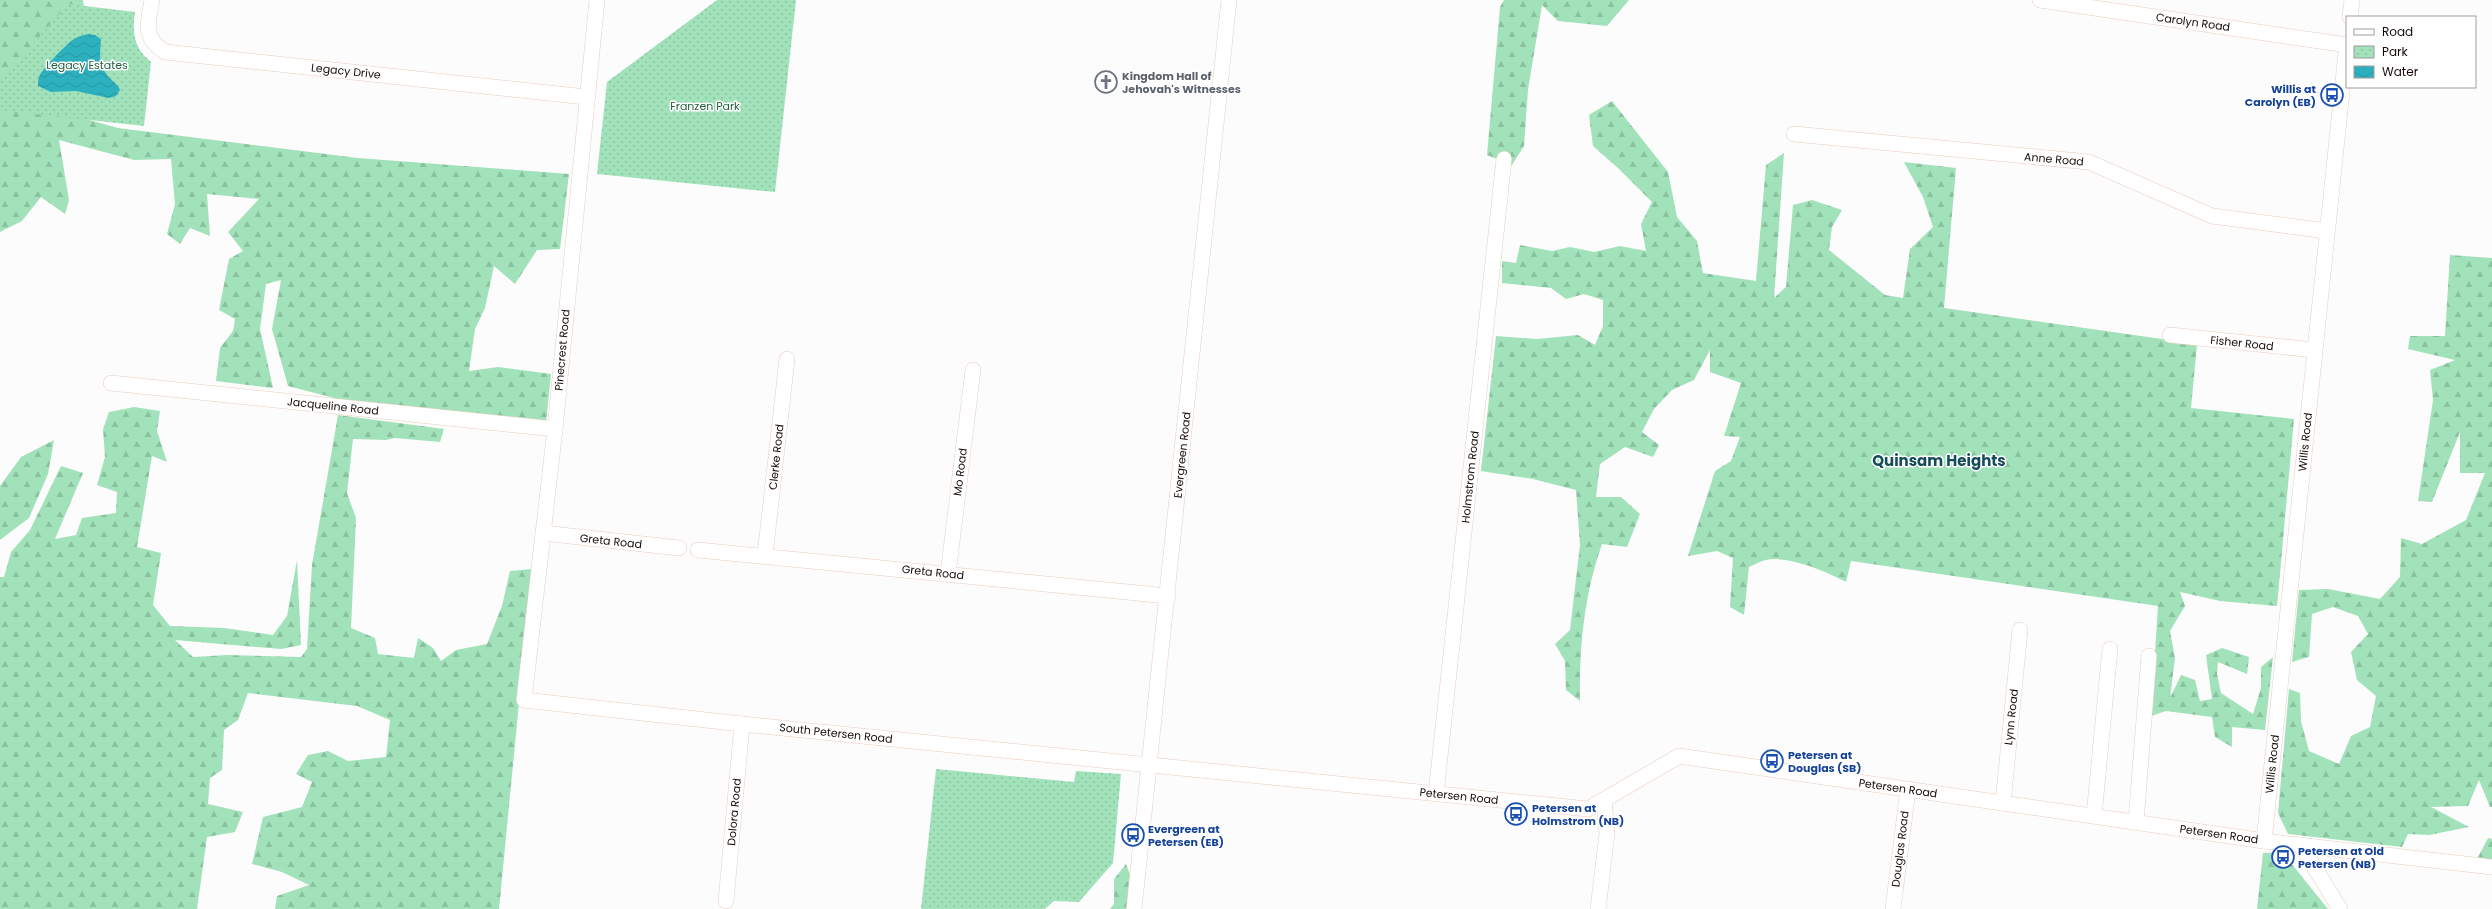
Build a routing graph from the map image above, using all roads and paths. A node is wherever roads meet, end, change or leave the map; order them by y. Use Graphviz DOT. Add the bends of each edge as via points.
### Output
graph roads {
  1 [pos="152,0"];
  2 [pos="597,0"];
  3 [pos="1229,0"];
  4 [pos="2040,0"];
  5 [pos="2352,0"];
  6 [pos="2350,16"];
  7 [pos="2346,44"];
  8 [pos="2346,53"];
  9 [pos="586,97"];
  10 [pos="1794,134"];
  11 [pos="1504,160"];
  12 [pos="2327,231"];
  13 [pos="2170,336"];
  14 [pos="2314,350"];
  15 [pos="787,359"];
  16 [pos="973,370"];
  17 [pos="111,383"];
  18 [pos="554,429"];
  19 [pos="543,533"];
  20 [pos="679,548"];
  21 [pos="698,550"];
  22 [pos="764,555"];
  23 [pos="948,574"];
  24 [pos="1168,596"];
  25 [pos="2020,630"];
  26 [pos="2110,649"];
  27 [pos="2149,656"];
  28 [pos="524,700"];
  29 [pos="742,724"];
  30 [pos="1149,765"];
  31 [pos="1908,789"];
  32 [pos="1436,794"];
  33 [pos="1604,800"];
  34 [pos="2003,803"];
  35 [pos="2094,816"];
  36 [pos="2136,822"];
  37 [pos="2264,841"];
  38 [pos="2301,845"];
  39 [pos="2492,868"];
  40 [pos="726,901"];
  41 [pos="1134,909"];
  42 [pos="1598,909"];
  43 [pos="1893,909"];
  44 [pos="2340,909"];
  1 -- 9 [label="street, Legacy Drive" via="147,29 153,44 165,52"];
  2 -- 9 [label="street, Pinecrest Road"];
  3 -- 24 [label="street, Evergreen Road"];
  4 -- 7 [label="street, Carolyn Road"];
  5 -- 6 [label="street"];
  8 -- 12 [label="street, Willis Road"];
  9 -- 18 [label="street, Pinecrest Road"];
  10 -- 12 [label="street, Anne Road" via="2089,162 2212,216"];
  11 -- 32 [label="street, Holmstrom Road"];
  12 -- 14 [label="street, Willis Road"];
  13 -- 14 [label="street, Fisher Road"];
  14 -- 37 [label="street, Willis Road"];
  15 -- 22 [label="street, Clerke Road"];
  16 -- 23 [label="street, Mo Road"];
  17 -- 18 [label="street, Jacqueline Road"];
  18 -- 19 [label="street, Pinecrest Road"];
  19 -- 20 [label="street, Greta Road"];
  19 -- 28 [label="street, Pinecrest Road"];
  21 -- 22 [label="street, Greta Road"];
  22 -- 23 [label="street, Greta Road"];
  23 -- 24 [label="street, Greta Road"];
  24 -- 30 [label="street, Evergreen Road"];
  25 -- 34 [label="street, Lynn Road"];
  26 -- 35 [label="street"];
  27 -- 36 [label="street"];
  28 -- 29 [label="street, South Petersen Road"];
  29 -- 30 [label="street, South Petersen Road"];
  29 -- 40 [label="street, Dolora Road"];
  30 -- 32 [label="street, Petersen Road"];
  30 -- 41 [label="street, Evergreen Road"];
  31 -- 33 [label="street, Petersen Road" via="1679,756"];
  31 -- 34 [label="street, Petersen Road"];
  31 -- 43 [label="street, Douglas Road"];
  32 -- 33 [label="street, Petersen Road" via="1588,809"];
  33 -- 42 [label="street" via="1607,834"];
  34 -- 35 [label="street, Petersen Road"];
  35 -- 36 [label="street, Petersen Road"];
  36 -- 37 [label="street, Petersen Road"];
  37 -- 38 [label="street, Petersen Road"];
  38 -- 39 [label="street, Petersen Road"];
  38 -- 44 [label="street"];
}
